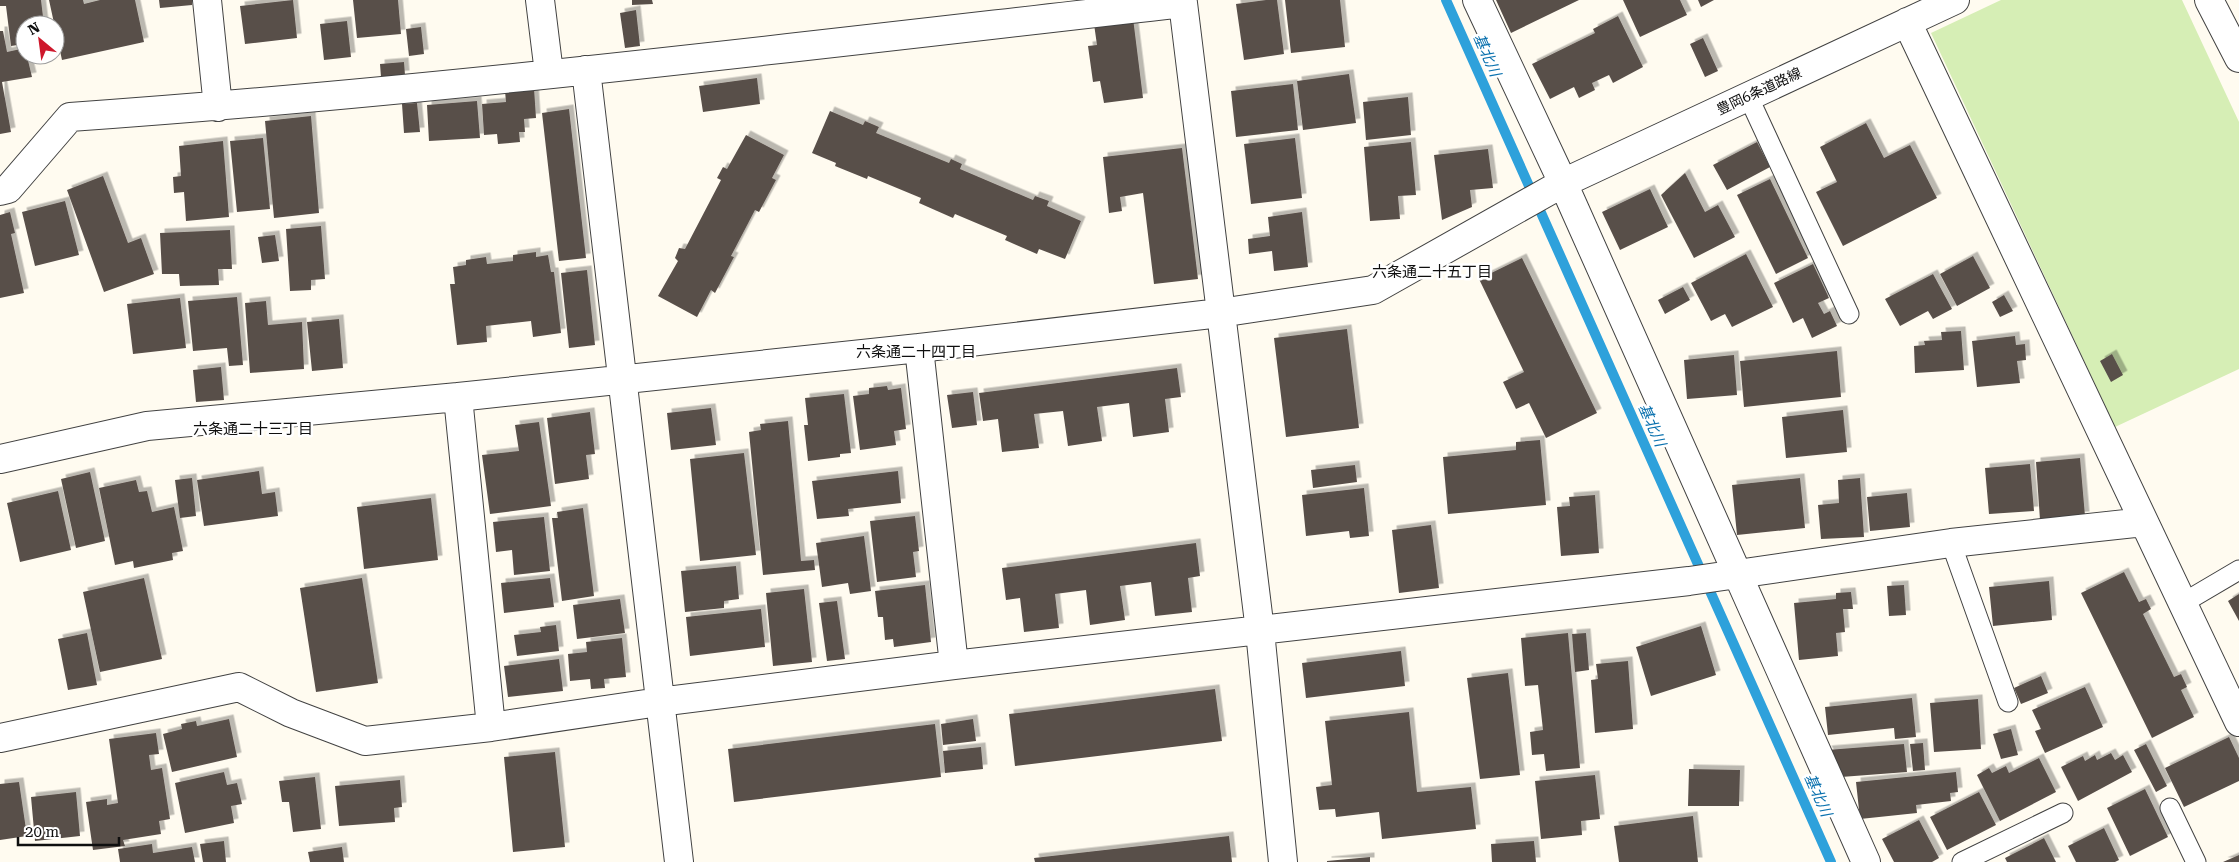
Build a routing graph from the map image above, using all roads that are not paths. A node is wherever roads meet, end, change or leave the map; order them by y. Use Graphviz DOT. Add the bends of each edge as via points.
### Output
graph roads {
  1 [pos="207,0"];
  2 [pos="540,0"];
  3 [pos="1476,0"];
  4 [pos="1956,0"];
  5 [pos="2210,0"];
  6 [pos="1917,12"];
  7 [pos="2239,58"];
  8 [pos="586,70"];
  9 [pos="549,73"];
  10 [pos="1748,96"];
  11 [pos="218,107"];
  12 [pos="1555,188"];
  13 [pos="0,191"];
  14 [pos="1220,313"];
  15 [pos="1849,314"];
  16 [pos="920,348"];
  17 [pos="621,379"];
  18 [pos="458,397"];
  19 [pos="0,459"];
  20 [pos="2144,522"];
  21 [pos="1951,543"];
  22 [pos="2239,570"];
  23 [pos="1732,574"];
  24 [pos="2183,603"];
  25 [pos="1260,631"];
  26 [pos="954,665"];
  27 [pos="659,702"];
  28 [pos="2008,702"];
  29 [pos="2239,722"];
  30 [pos="490,727"];
  31 [pos="0,738"];
  32 [pos="2170,808"];
  33 [pos="2063,813"];
  34 [pos="679,862"];
  35 [pos="1283,862"];
  36 [pos="1866,862"];
  37 [pos="1962,862"];
  38 [pos="2196,862"];
  1 -- 11 [label="street"];
  2 -- 9 [label="street"];
  3 -- 12 [label="street"];
  4 -- 6 [label="street, 豊岡6条道路線"];
  5 -- 7 [label="street"];
  6 -- 10 [label="street, 豊岡6条道路線"];
  6 -- 20 [label="street"];
  8 -- 9 [label="street"];
  8 -- 14 [label="street" via="1183,3"];
  8 -- 17 [label="street"];
  9 -- 11 [label="street"];
  10 -- 12 [label="street, 豊岡6条道路線"];
  10 -- 15 [label="lane"];
  11 -- 13 [label="street" via="70,117 8,189"];
  12 -- 14 [label="street, 豊岡6条道路線" via="1373,290"];
  12 -- 23 [label="street"];
  14 -- 16 [label="street, 豊岡6条道路線"];
  14 -- 25 [label="street"];
  16 -- 17 [label="street, 豊岡6条道路線"];
  16 -- 26 [label="street"];
  17 -- 18 [label="street, 豊岡6条道路線"];
  17 -- 27 [label="street"];
  18 -- 19 [label="street, 豊岡6条道路線" via="147,426"];
  18 -- 30 [label="street"];
  20 -- 21 [label="street"];
  20 -- 24 [label="street"];
  21 -- 23 [label="street"];
  21 -- 28 [label="lane"];
  22 -- 24 [label="lane"];
  23 -- 25 [label="street"];
  23 -- 36 [label="street"];
  24 -- 29 [label="street"];
  25 -- 26 [label="street"];
  25 -- 35 [label="street"];
  26 -- 27 [label="street"];
  27 -- 30 [label="street"];
  27 -- 34 [label="street"];
  30 -- 31 [label="street" via="365,741 291,713 239,686"];
  32 -- 38 [label="lane"];
  33 -- 37 [label="lane"];
}
